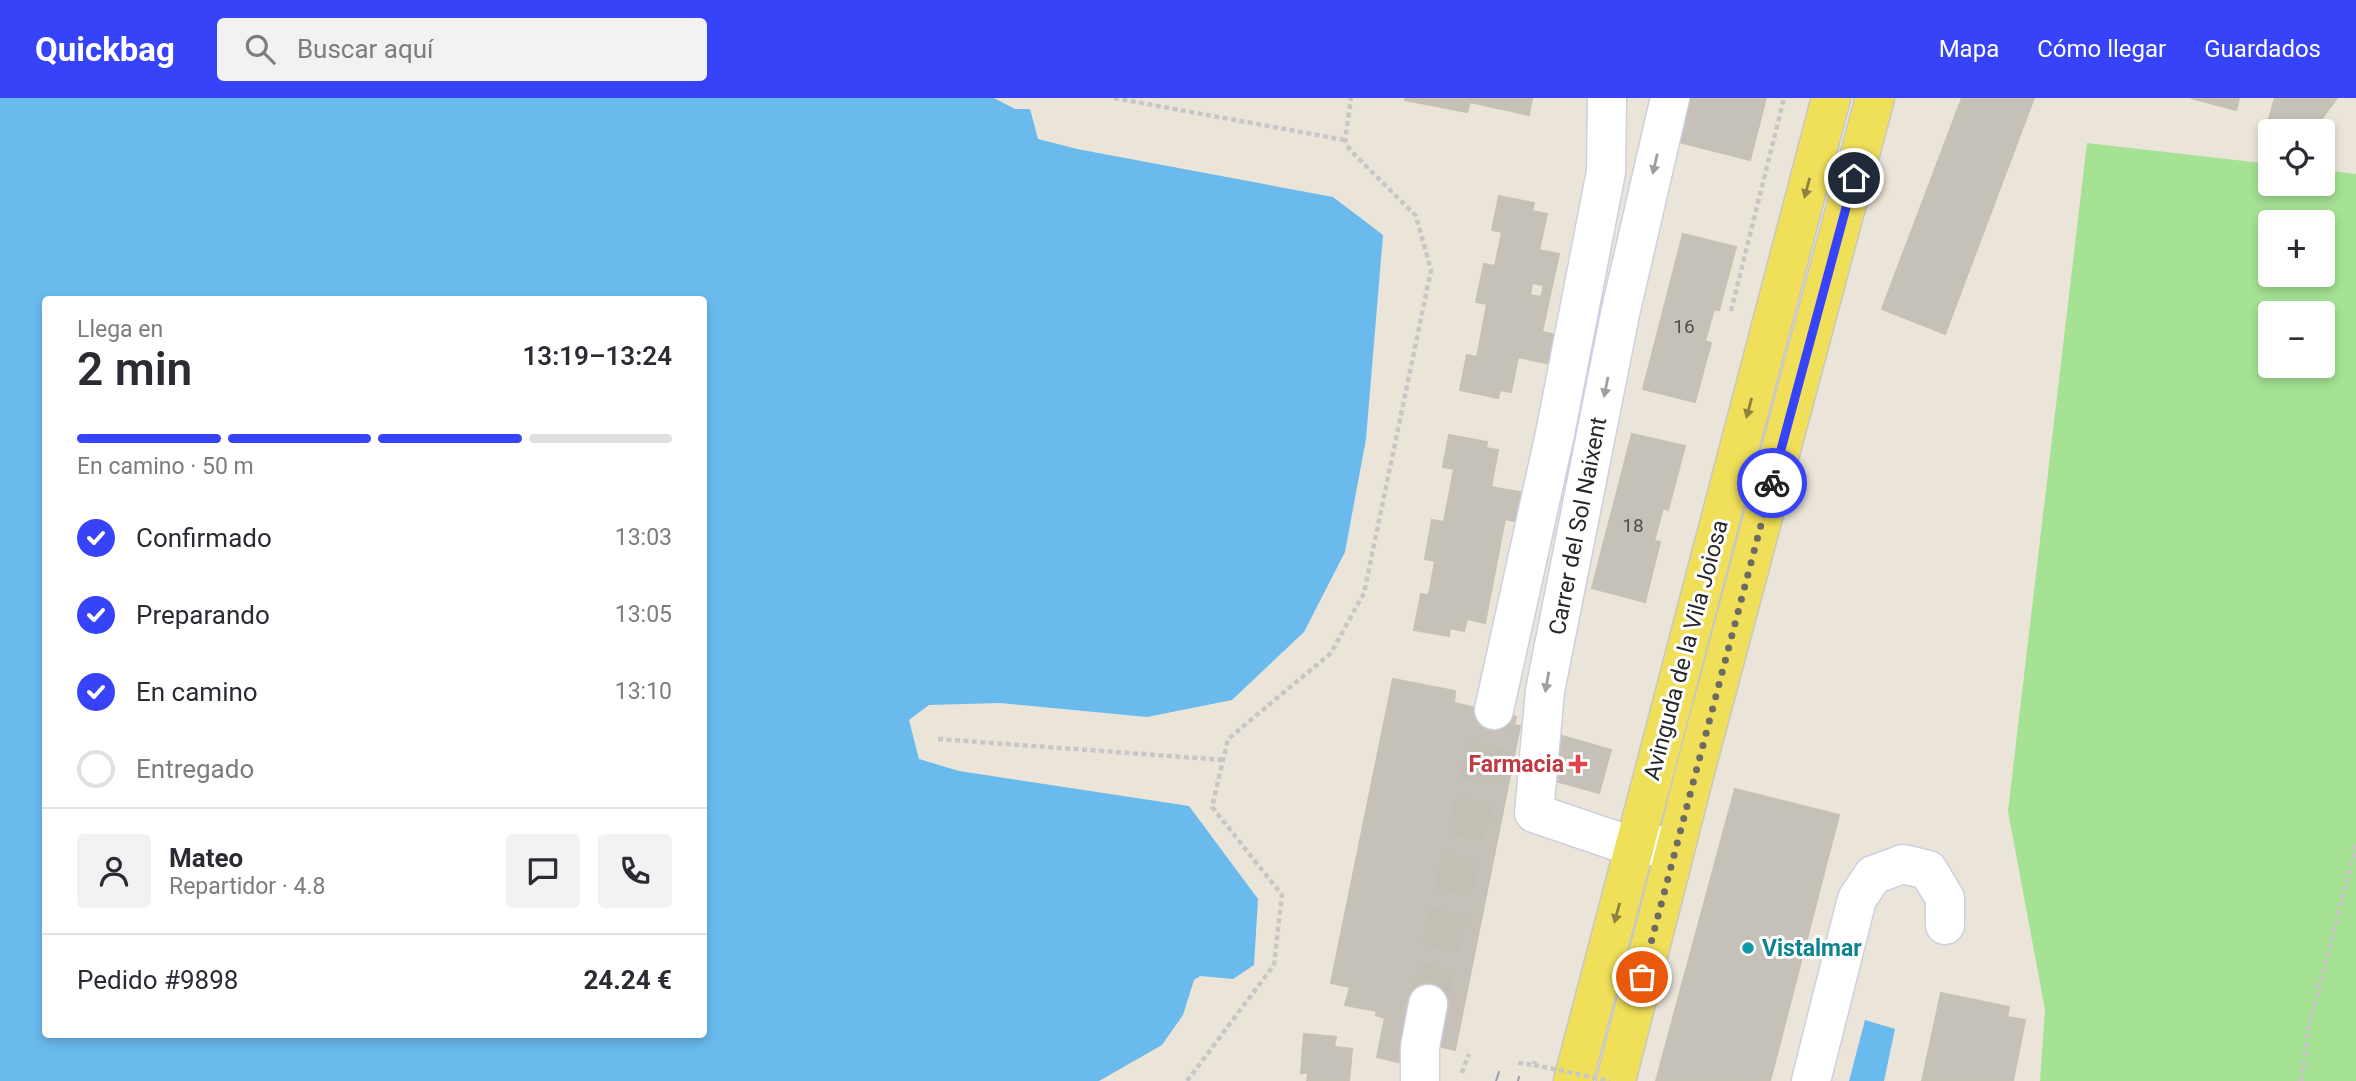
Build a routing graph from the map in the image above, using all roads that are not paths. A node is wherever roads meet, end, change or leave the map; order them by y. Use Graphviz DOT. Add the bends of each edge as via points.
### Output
graph roads {
  1 [pos="1607,98"];
  2 [pos="1670,98"];
  3 [pos="1831,98"];
  4 [pos="1875,98"];
  5 [pos="1494,710"];
  6 [pos="1676,844"];
  7 [pos="1634,847"];
  8 [pos="1945,925"];
  9 [pos="1428,1004"];
  10 [pos="1420,1081"];
  11 [pos="1573,1081"];
  12 [pos="1616,1081"];
  13 [pos="1811,1081"];
  1 -- 5 [label="street, Carrer del Sol Naixent" via="1606,172"];
  2 -- 7 [label="street, Carrer del Sol Naixent, one-way" via="1620,314 1545,691 1534,813"];
  3 -- 7 [label="main road, Avinguda de la Vila Joiosa, one-way"];
  4 -- 6 [label="main road, Avinguda de la Vila Joiosa"];
  6 -- 7 [label="street, Carrer del Sol Naixent"];
  6 -- 12 [label="main road, Avinguda de la Vila Joiosa"];
  7 -- 11 [label="main road, Avinguda de la Vila Joiosa, one-way"];
  8 -- 13 [label="street" via="1945,898 1928,870 1903,864 1873,875 1857,899"];
  9 -- 10 [label="street" via="1420,1047"];
}
